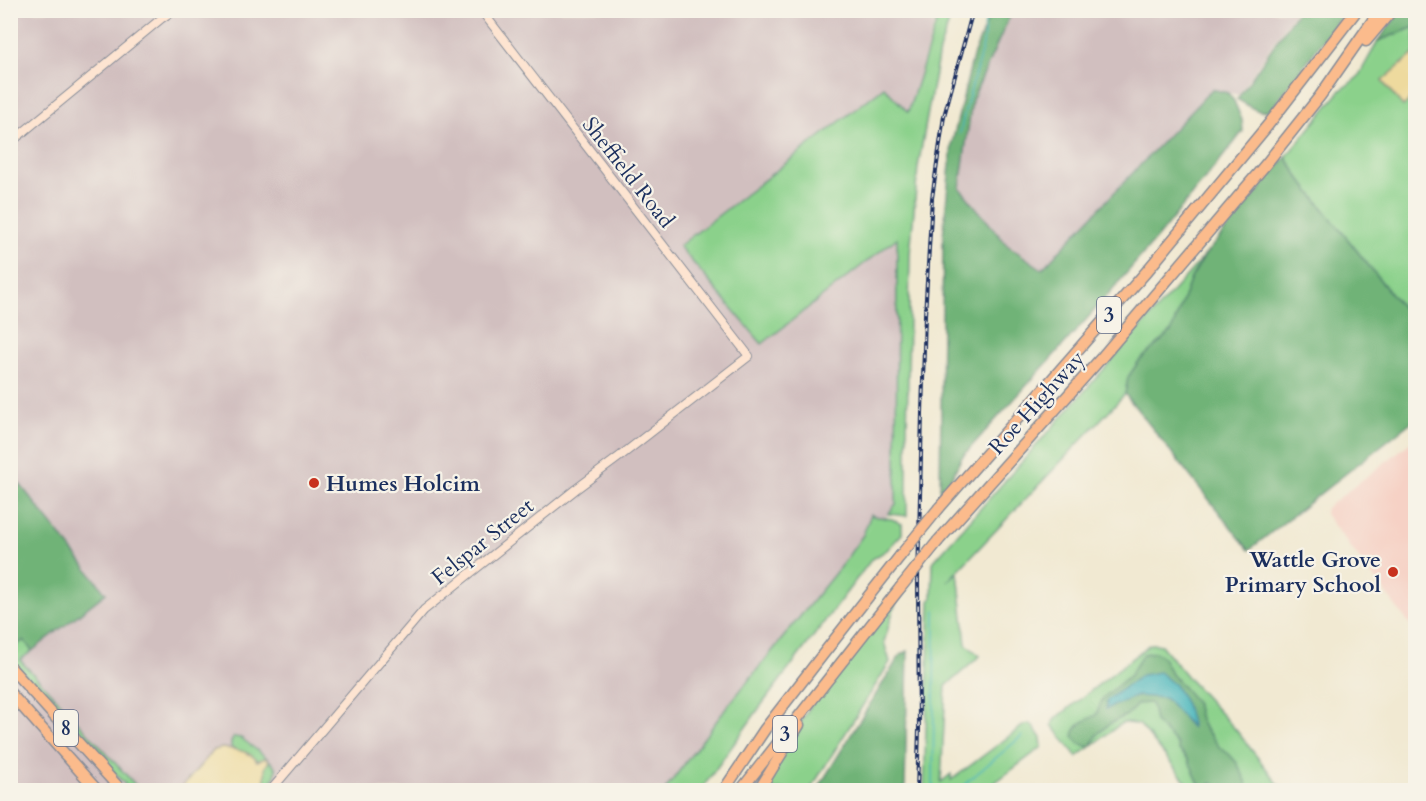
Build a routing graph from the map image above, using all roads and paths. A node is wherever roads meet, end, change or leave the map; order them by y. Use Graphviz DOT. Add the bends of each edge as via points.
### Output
graph roads {
  1 [pos="174,10"];
  2 [pos="481,10"];
  3 [pos="1357,10"];
  4 [pos="1380,10"];
  5 [pos="1392,10"];
  6 [pos="165,14"];
  7 [pos="1320,96"];
  8 [pos="10,143"];
  9 [pos="749,356"];
  10 [pos="10,666"];
  11 [pos="824,684"];
  12 [pos="10,693"];
  13 [pos="765,729"];
  14 [pos="97,790"];
  15 [pos="121,790"];
  16 [pos="271,790"];
  17 [pos="716,790"];
  18 [pos="724,790"];
  19 [pos="741,790"];
  20 [pos="759,790"];
  1 -- 6 [label="street"];
  2 -- 9 [label="street, Sheffield Road"];
  3 -- 13 [label="highway, Roe Highway / 3, bridge" via="1269,125 1147,272 939,508"];
  4 -- 7 [label="highway, Roe Highway / 3"];
  5 -- 7 [label="highway"];
  6 -- 8 [label="street"];
  7 -- 11 [label="highway, Roe Highway / 3, bridge" via="1171,277 938,541"];
  9 -- 16 [label="street, Felspar Street" via="424,610"];
  10 -- 15 [label="highway, 8"];
  11 -- 19 [label="highway, Roe Highway / 3"];
  11 -- 20 [label="highway"];
  12 -- 14 [label="highway, 8"];
  13 -- 17 [label="highway"];
  13 -- 18 [label="highway, Roe Highway / 3"];
}
